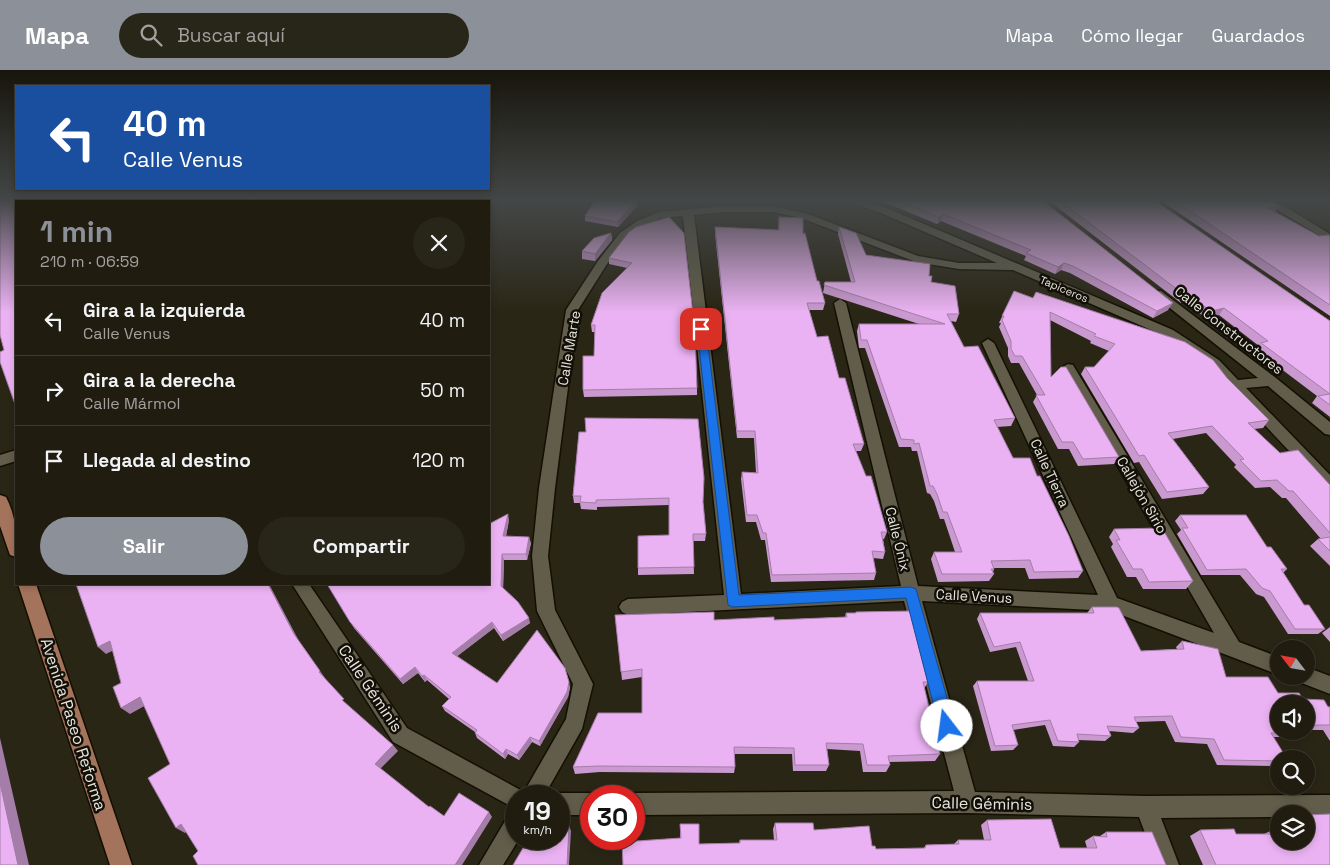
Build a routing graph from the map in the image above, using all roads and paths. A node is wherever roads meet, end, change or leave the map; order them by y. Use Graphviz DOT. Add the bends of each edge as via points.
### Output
graph roads {
  1 [pos="622,237"];
  2 [pos="691,237"];
  3 [pos="859,237"];
  4 [pos="944,237"];
  5 [pos="1012,267"];
  6 [pos="1146,284"];
  7 [pos="840,303"];
  8 [pos="988,343"];
  9 [pos="1068,368"];
  10 [pos="1270,381"];
  11 [pos="1234,385"];
  12 [pos="1330,430"];
  13 [pos="15,455"];
  14 [pos="0,461"];
  15 [pos="1330,485"];
  16 [pos="0,501"];
  17 [pos="15,547"];
  18 [pos="28,585"];
  19 [pos="301,585"];
  20 [pos="911,593"];
  21 [pos="733,601"];
  22 [pos="1112,604"];
  23 [pos="628,607"];
  24 [pos="1232,648"];
  25 [pos="1270,663"];
  26 [pos="1315,679"];
  27 [pos="1330,685"];
  28 [pos="539,785"];
  29 [pos="505,792"];
  30 [pos="967,802"];
  31 [pos="645,804"];
  32 [pos="1330,806"];
  33 [pos="1146,807"];
  34 [pos="505,841"];
  35 [pos="121,865"];
  36 [pos="490,865"];
  37 [pos="1168,865"];
  1 -- 28 [label="street, Calle Marte" via="572,310 540,556 546,611 583,684 576,722"];
  2 -- 21 [label="street"];
  3 -- 5 [label="street, Calle Marte" via="916,259 960,266"];
  4 -- 5 [label="street, Tapiceros"];
  5 -- 11 [label="street, Tapiceros" via="1169,333 1214,363"];
  6 -- 10 [label="street, Calle Constructores"];
  7 -- 20 [label="street, Calle Ónix"];
  8 -- 22 [label="street, Calle Tierra"];
  9 -- 24 [label="street, Callejón Sirio"];
  10 -- 11 [label="street"];
  10 -- 12 [label="street, Calle Constructores"];
  11 -- 15 [label="street, Tapiceros"];
  13 -- 14 [label="street"];
  16 -- 17 [label="main road"];
  18 -- 35 [label="main road, Avenida Paseo Reforma"];
  19 -- 29 [label="street, Calle Géminis" via="400,734"];
  20 -- 21 [label="street, Calle Venus"];
  20 -- 22 [label="street, Calle Venus"];
  20 -- 30 [label="street, Calle Ónix"];
  21 -- 23 [label="street, Calle Venus"];
  22 -- 24 [label="street, Calle Venus"];
  24 -- 25 [label="street, Calle Venus"];
  26 -- 27 [label="street"];
  30 -- 31 [label="street, Calle Géminis"];
  30 -- 33 [label="street, Calle Géminis"];
  32 -- 33 [label="street, Calle Géminis"];
  33 -- 37 [label="street"];
  34 -- 36 [label="street"];
}
